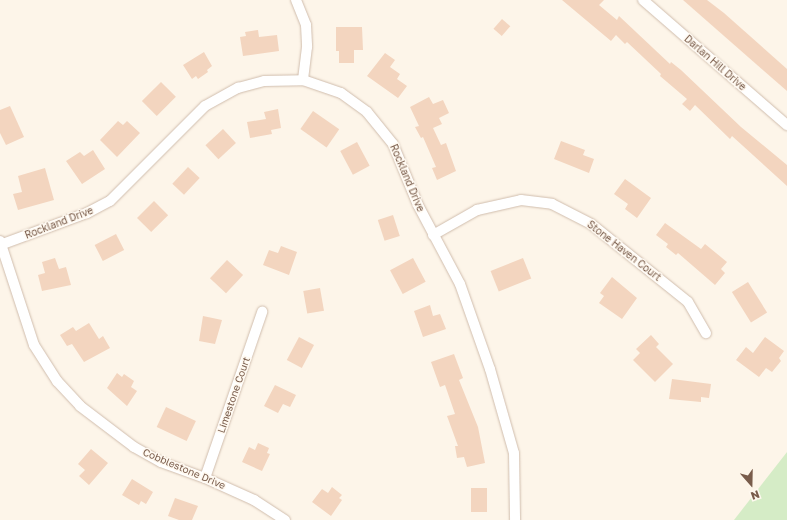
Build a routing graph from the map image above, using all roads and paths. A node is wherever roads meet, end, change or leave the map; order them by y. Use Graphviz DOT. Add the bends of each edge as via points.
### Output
graph roads {
  1 [pos="296,0"];
  2 [pos="643,0"];
  3 [pos="303,80"];
  4 [pos="787,125"];
  5 [pos="434,235"];
  6 [pos="0,244"];
  7 [pos="262,312"];
  8 [pos="706,333"];
  9 [pos="205,478"];
  10 [pos="285,520"];
  11 [pos="514,520"];
  1 -- 3 [label="street" via="306,24 307,47"];
  2 -- 4 [label="street, Darlan Hill Drive"];
  3 -- 5 [label="street, Rockland Drive" via="341,93 367,112 393,144 418,205"];
  3 -- 6 [label="street, Rockland Drive" via="264,81 223,95 205,106 110,201 87,213"];
  5 -- 8 [label="street, Stone Haven Court" via="477,210 521,200 552,204 591,224 688,302"];
  5 -- 11 [label="street, Rockland Drive" via="460,284 490,369 514,453"];
  6 -- 9 [label="street, Cobblestone Drive" via="34,345 57,381 80,406 134,447 161,462"];
  7 -- 9 [label="street, Limestone Court"];
  9 -- 10 [label="street, Cobblestone Drive" via="254,500"];
}
